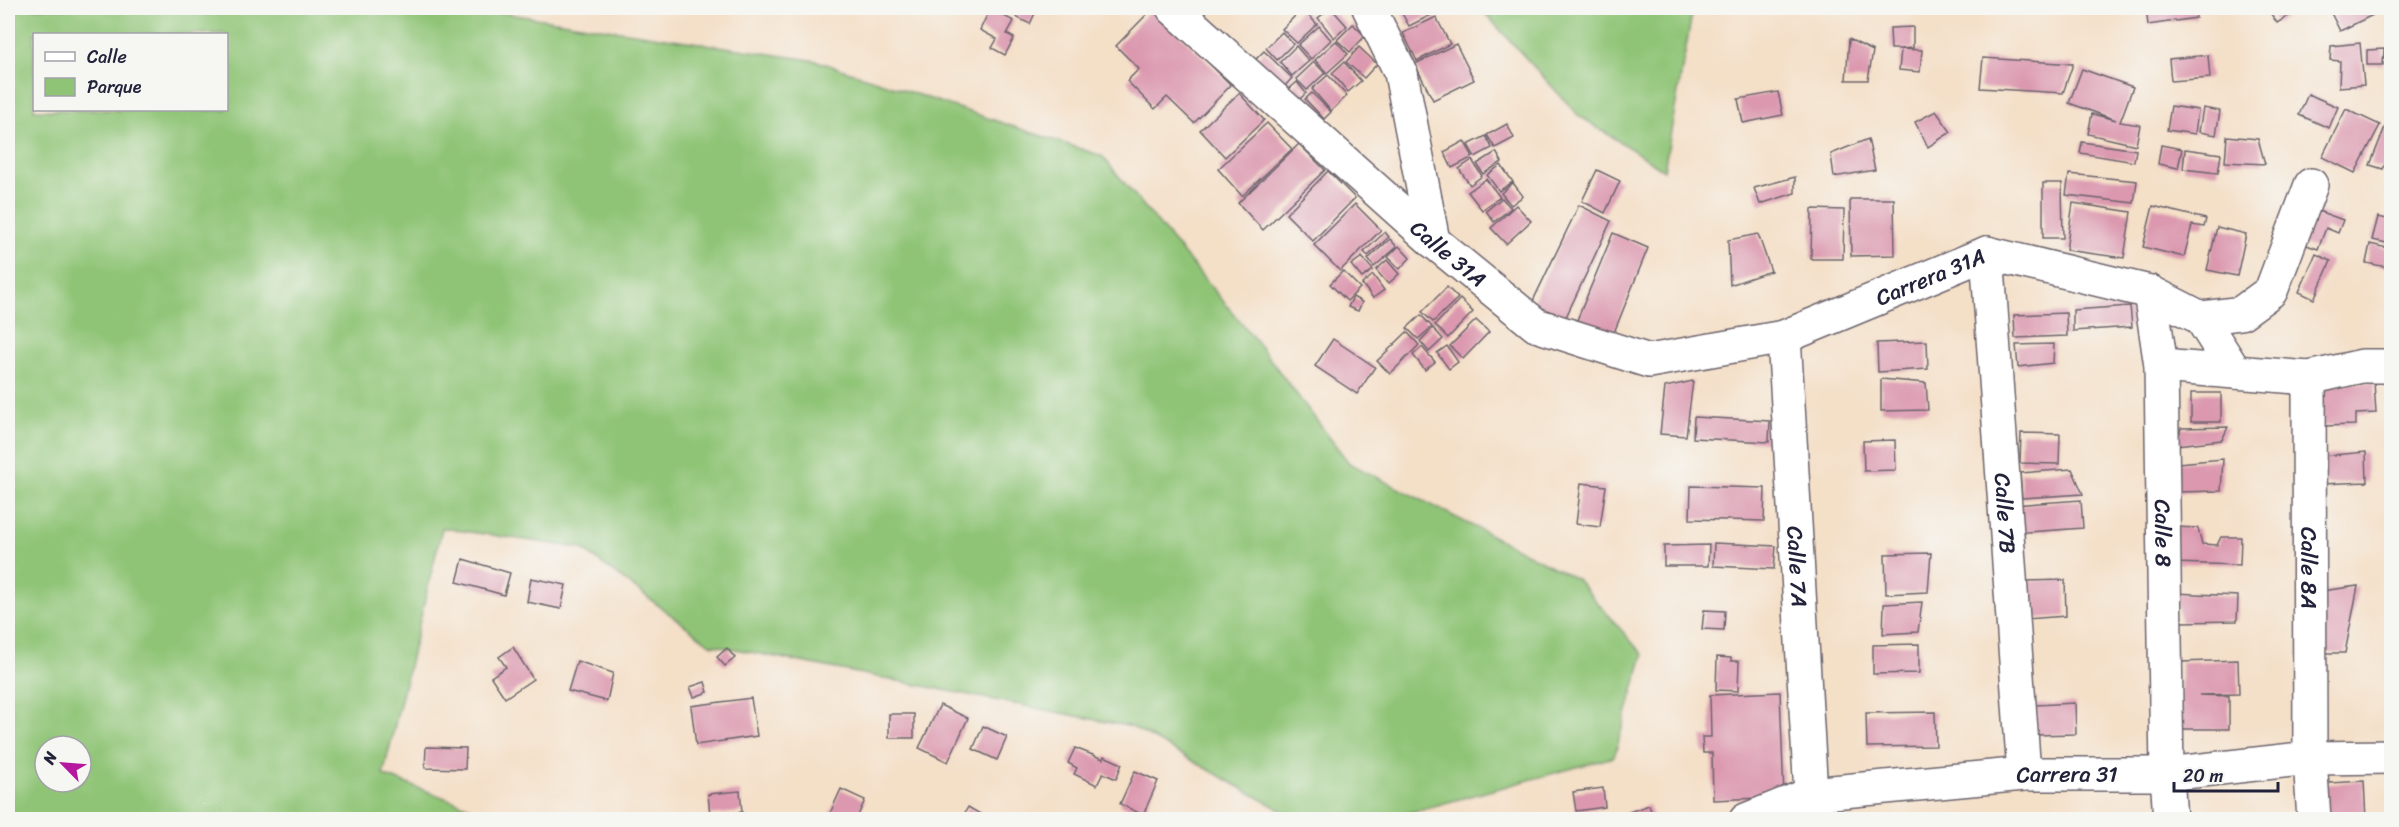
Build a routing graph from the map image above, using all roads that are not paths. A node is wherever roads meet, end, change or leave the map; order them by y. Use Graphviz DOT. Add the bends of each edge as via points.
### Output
graph roads {
  1 [pos="1173,8"];
  2 [pos="1369,8"];
  3 [pos="2311,185"];
  4 [pos="1433,241"];
  5 [pos="1987,253"];
  6 [pos="2150,292"];
  7 [pos="2201,318"];
  8 [pos="1784,338"];
  9 [pos="2161,366"];
  10 [pos="2391,366"];
  11 [pos="2235,372"];
  12 [pos="2309,378"];
  13 [pos="2391,757"];
  14 [pos="2310,758"];
  15 [pos="2024,774"];
  16 [pos="2167,774"];
  17 [pos="1811,794"];
  18 [pos="1746,819"];
  19 [pos="2170,819"];
  20 [pos="2314,819"];
  1 -- 4 [label="street, Calle 31A"];
  2 -- 4 [label="street" via="1401,73"];
  3 -- 7 [label="street" via="2271,291 2241,313"];
  4 -- 8 [label="street, Calle 31A" via="1536,325 1649,361"];
  5 -- 6 [label="street, Carrera 31A"];
  5 -- 8 [label="street, Carrera 31A"];
  5 -- 15 [label="street, Calle 7B"];
  6 -- 7 [label="street, Carrera 31A"];
  6 -- 9 [label="street, Calle 8"];
  7 -- 11 [label="street"];
  8 -- 17 [label="street, Calle 7A"];
  9 -- 11 [label="street"];
  9 -- 16 [label="street, Calle 8"];
  10 -- 12 [label="street" via="2362,366"];
  11 -- 12 [label="street"];
  12 -- 14 [label="street, Calle 8A"];
  13 -- 14 [label="street, Carrera 31"];
  14 -- 16 [label="street, Carrera 31"];
  14 -- 20 [label="street, Calle 8A"];
  15 -- 16 [label="street, Carrera 31"];
  15 -- 17 [label="street, Carrera 31"];
  16 -- 19 [label="street, Calle 8"];
  17 -- 18 [label="street, Carrera 31"];
}
